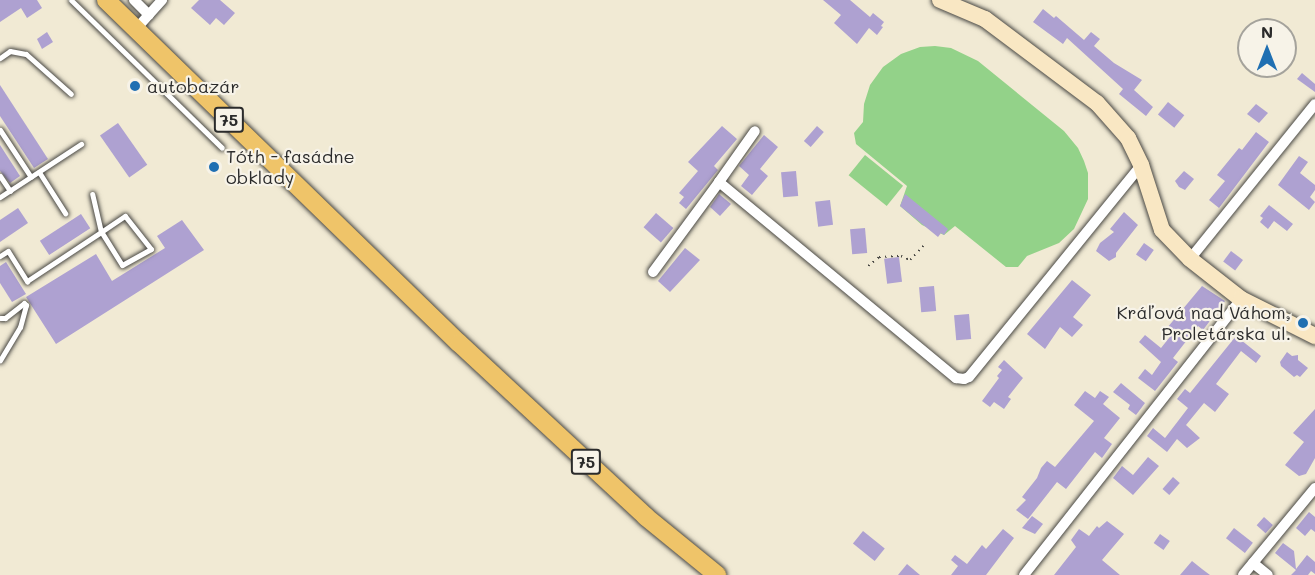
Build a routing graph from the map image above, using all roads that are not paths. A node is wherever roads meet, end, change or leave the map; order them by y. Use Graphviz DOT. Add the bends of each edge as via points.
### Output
graph roads {
  1 [pos="71,0"];
  2 [pos="106,0"];
  3 [pos="134,0"];
  4 [pos="162,0"];
  5 [pos="940,0"];
  6 [pos="149,15"];
  7 [pos="136,29"];
  8 [pos="0,58"];
  9 [pos="71,94"];
  10 [pos="1315,104"];
  11 [pos="0,130"];
  12 [pos="755,131"];
  13 [pos="81,144"];
  14 [pos="222,148"];
  15 [pos="1141,165"];
  16 [pos="39,172"];
  17 [pos="0,176"];
  18 [pos="30,177"];
  19 [pos="719,182"];
  20 [pos="10,191"];
  21 [pos="92,194"];
  22 [pos="0,198"];
  23 [pos="65,213"];
  24 [pos="101,232"];
  25 [pos="0,256"];
  26 [pos="1190,260"];
  27 [pos="653,272"];
  28 [pos="1241,299"];
  29 [pos="0,318"];
  30 [pos="1315,336"];
  31 [pos="0,360"];
  32 [pos="1313,496"];
  33 [pos="1253,563"];
  34 [pos="717,575"];
  35 [pos="1024,575"];
  36 [pos="1243,575"];
  37 [pos="1268,575"];
  1 -- 14 [label="lane"];
  2 -- 7 [label="main road, 75"];
  3 -- 6 [label="street"];
  4 -- 6 [label="street"];
  5 -- 15 [label="street" via="985,19 1097,103 1128,138"];
  6 -- 7 [label="street"];
  7 -- 34 [label="main road, 75" via="459,343 638,510"];
  8 -- 9 [label="lane" via="10,51 26,54"];
  10 -- 26 [label="street"];
  11 -- 18 [label="lane"];
  12 -- 19 [label="street"];
  13 -- 16 [label="lane"];
  15 -- 19 [label="street" via="964,379 956,378"];
  15 -- 26 [label="street" via="1162,230"];
  16 -- 18 [label="lane"];
  16 -- 23 [label="lane"];
  17 -- 20 [label="lane"];
  18 -- 20 [label="lane"];
  19 -- 27 [label="street"];
  20 -- 22 [label="lane"];
  21 -- 24 [label="lane"];
  24 -- 24 [label="lane" via="124,216 151,249 122,265"];
  24 -- 25 [label="lane" via="27,281 8,251"];
  26 -- 28 [label="street"];
  28 -- 30 [label="street"];
  28 -- 35 [label="street"];
  29 -- 31 [label="lane" via="26,305 20,327"];
  32 -- 33 [label="street"];
  33 -- 36 [label="street"];
  33 -- 37 [label="street"];
}
